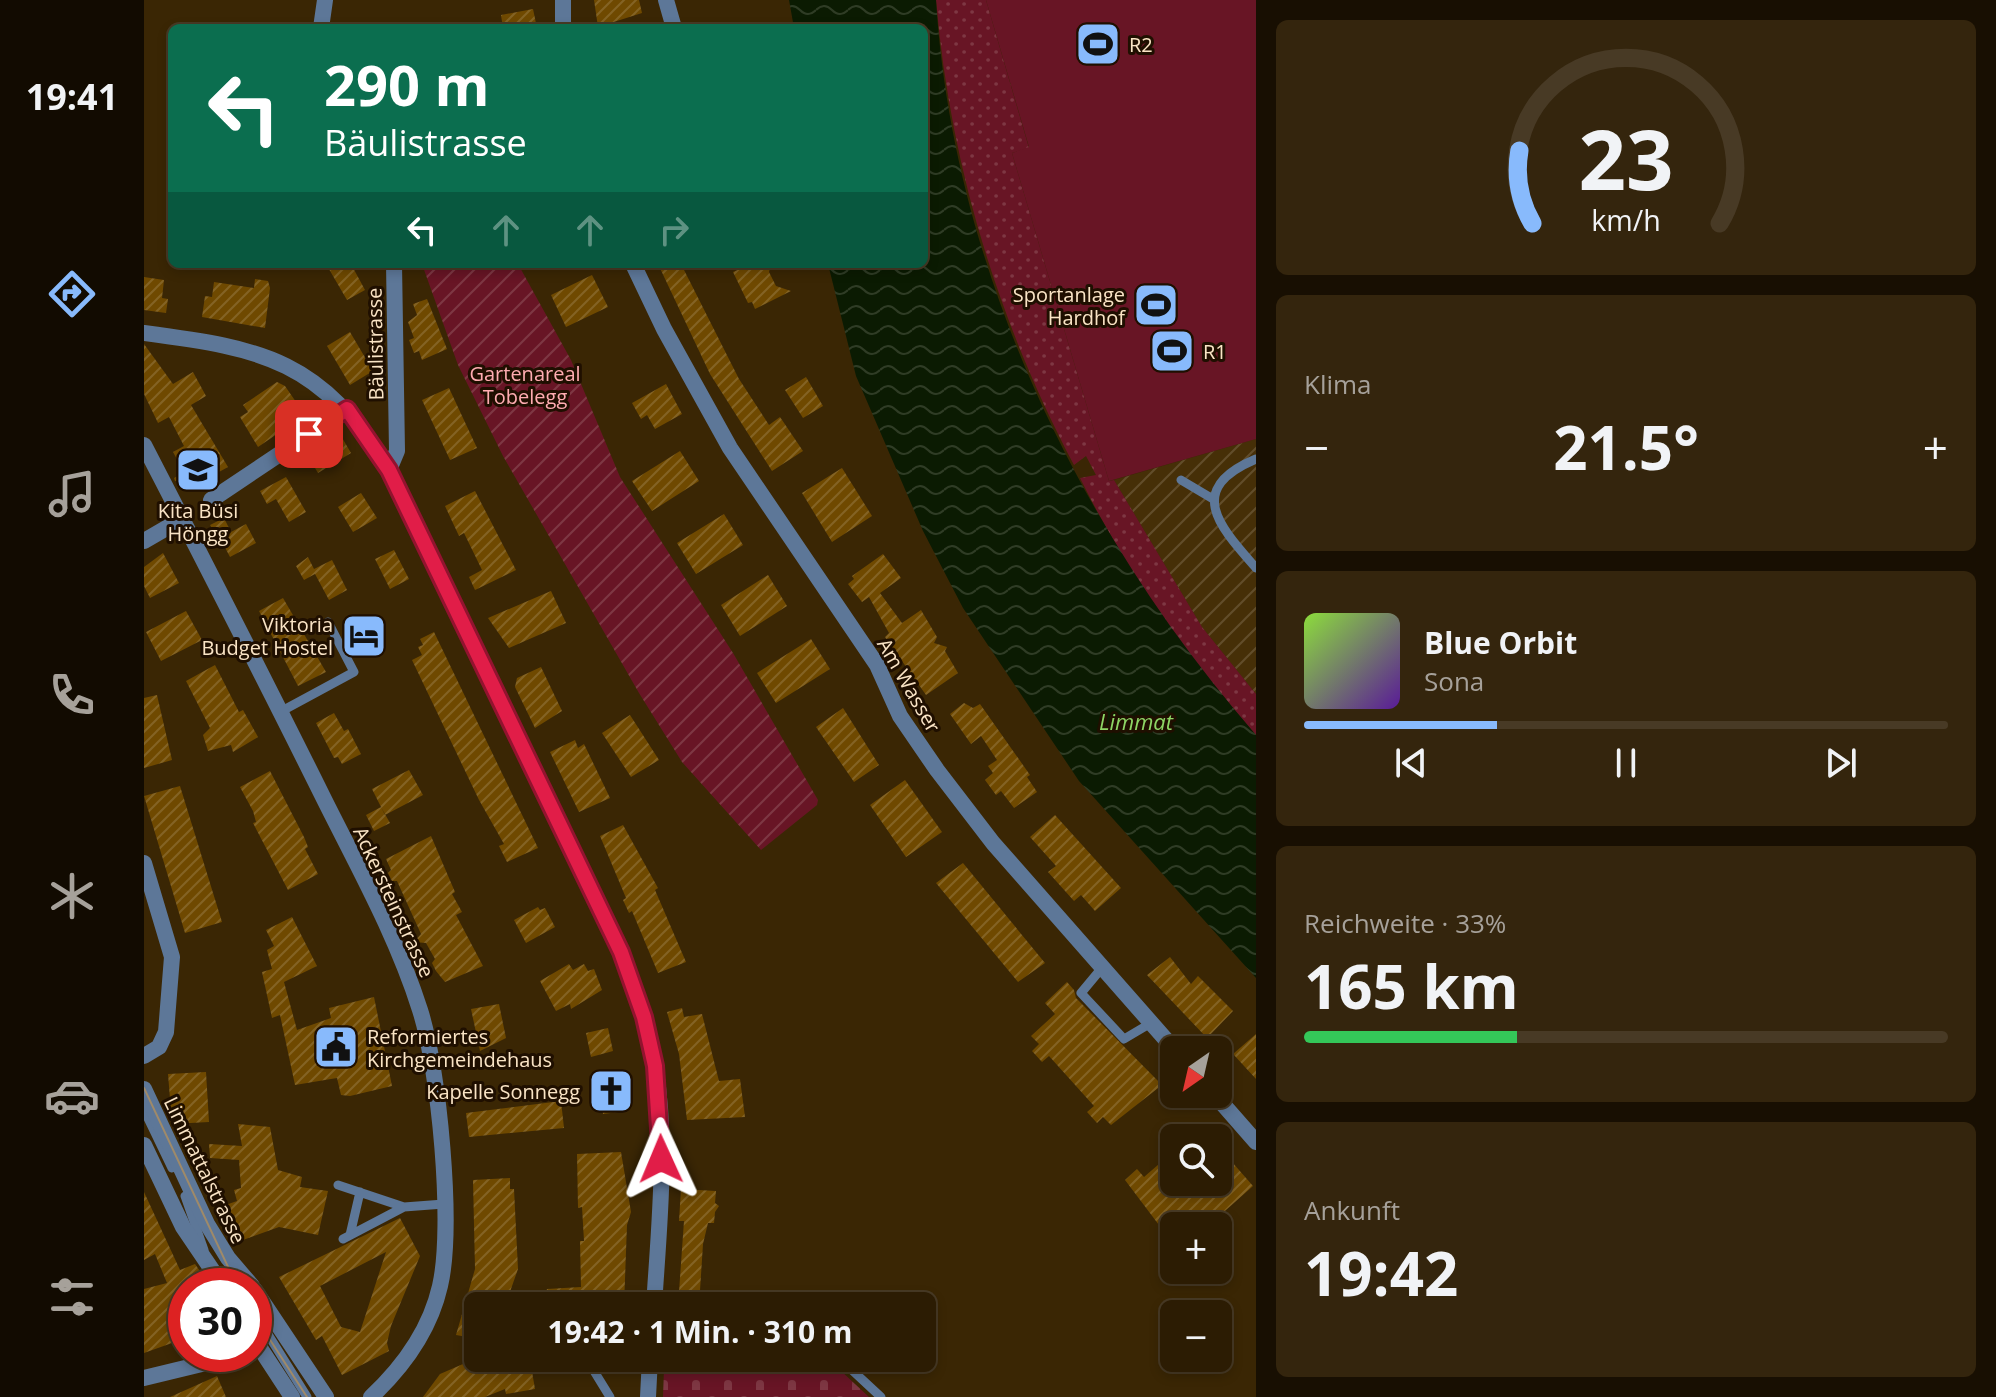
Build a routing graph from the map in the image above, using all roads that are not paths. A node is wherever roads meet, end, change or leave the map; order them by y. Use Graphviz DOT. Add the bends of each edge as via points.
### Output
graph roads {
  1 [pos="325,0"];
  2 [pos="563,0"];
  3 [pos="666,0"];
  4 [pos="322,24"];
  5 [pos="563,24"];
  6 [pos="673,24"];
  7 [pos="394,268"];
  8 [pos="635,268"];
  9 [pos="144,333"];
  10 [pos="347,409"];
  11 [pos="144,445"];
  12 [pos="1256,459"];
  13 [pos="389,470"];
  14 [pos="1181,480"];
  15 [pos="1213,499"];
  16 [pos="211,500"];
  17 [pos="182,519"];
  18 [pos="144,541"];
  19 [pos="1256,568"];
  20 [pos="328,622"];
  21 [pos="280,712"];
  22 [pos="144,863"];
  23 [pos="1101,969"];
  24 [pos="1151,1023"];
  25 [pos="1163,1036"];
  26 [pos="144,1056"];
  27 [pos="144,1089"];
  28 [pos="1226,1108"];
  29 [pos="144,1110"];
  30 [pos="1256,1142"];
  31 [pos="144,1145"];
  32 [pos="338,1185"];
  33 [pos="360,1192"];
  34 [pos="444,1204"];
  35 [pos="404,1207"];
  36 [pos="228,1258"];
  37 [pos="208,1265"];
  38 [pos="210,1268"];
  39 [pos="232,1268"];
  40 [pos="237,1268"];
  41 [pos="655,1292"];
  42 [pos="272,1316"];
  43 [pos="272,1341"];
  44 [pos="168,1371"];
  45 [pos="272,1372"];
  46 [pos="595,1372"];
  47 [pos="649,1372"];
  48 [pos="854,1372"];
  49 [pos="144,1378"];
  50 [pos="292,1397"];
  51 [pos="307,1397"];
  52 [pos="326,1397"];
  53 [pos="371,1397"];
  54 [pos="610,1397"];
  55 [pos="648,1397"];
  56 [pos="881,1397"];
  1 -- 4 [label="street"];
  2 -- 5 [label="street"];
  3 -- 6 [label="street"];
  7 -- 13 [label="street, Bäulistrasse" via="397,451"];
  8 -- 23 [label="street, Am Wasser" via="730,448 877,665 900,716 993,843"];
  9 -- 10 [label="street" via="259,353 308,379"];
  10 -- 13 [label="street"];
  10 -- 16 [label="street, Bäulistrasse"];
  11 -- 17 [label="street, Ackersteinstrasse"];
  12 -- 15 [label="lane" via="1223,479"];
  13 -- 41 [label="street" via="621,952 644,1017 661,1128"];
  14 -- 15 [label="lane"];
  15 -- 19 [label="lane" via="1218,523"];
  17 -- 18 [label="street"];
  17 -- 21 [label="street, Ackersteinstrasse"];
  20 -- 21 [label="lane" via="354,672"];
  21 -- 34 [label="street, Ackersteinstrasse" via="421,1011 432,1060"];
  22 -- 26 [label="street" via="172,957 166,1032 159,1047"];
  23 -- 24 [label="street, Am Wasser"];
  23 -- 24 [label="lane" via="1081,993 1124,1039"];
  24 -- 25 [label="street, Am Wasser"];
  27 -- 36 [label="street, Limmattalstrasse"];
  28 -- 30 [label="street"];
  29 -- 37 [label="lane" via="186,1197"];
  31 -- 37 [label="street, Limmattalstrasse" via="183,1227"];
  32 -- 33 [label="lane"];
  33 -- 35 [label="lane"];
  33 -- 35 [label="lane" via="346,1237"];
  34 -- 35 [label="lane"];
  34 -- 53 [label="street, Ackersteinstrasse" via="440,1286 427,1323 395,1375"];
  36 -- 37 [label="street, Limmattalstrasse"];
  36 -- 39 [label="lane"];
  36 -- 40 [label="street"];
  37 -- 38 [label="street"];
  42 -- 52 [label="street"];
  43 -- 51 [label="lane"];
  44 -- 49 [label="street"];
  45 -- 50 [label="street"];
  46 -- 54 [label="lane"];
  47 -- 55 [label="street"];
  48 -- 56 [label="lane"];
}
